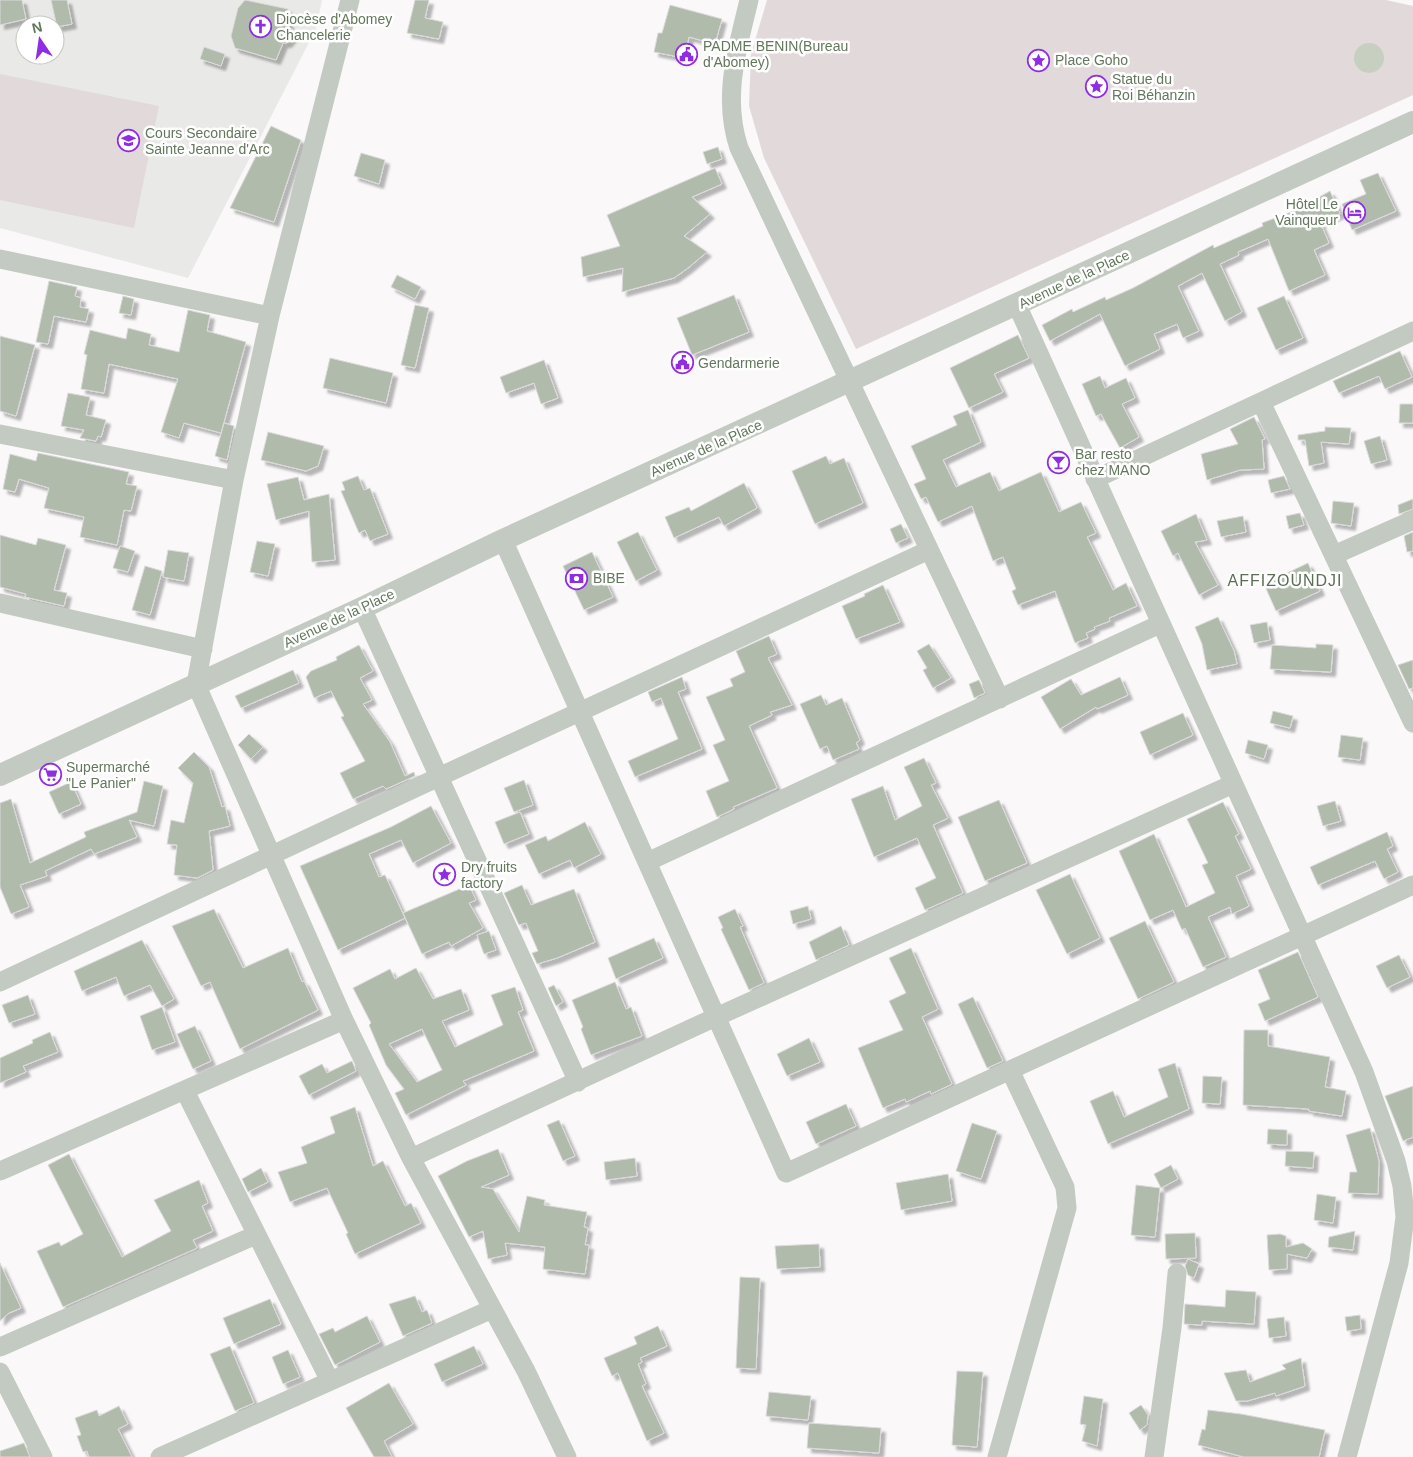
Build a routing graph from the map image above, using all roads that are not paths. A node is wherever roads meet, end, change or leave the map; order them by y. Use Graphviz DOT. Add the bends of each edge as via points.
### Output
graph roads {
  1 [pos="350,0"];
  2 [pos="749,0"];
  3 [pos="1413,122"];
  4 [pos="0,259"];
  5 [pos="1017,305"];
  6 [pos="270,316"];
  7 [pos="1413,331"];
  8 [pos="850,382"];
  9 [pos="1261,402"];
  10 [pos="0,434"];
  11 [pos="1095,479"];
  12 [pos="234,480"];
  13 [pos="1413,520"];
  14 [pos="503,540"];
  15 [pos="929,550"];
  16 [pos="1334,555"];
  17 [pos="0,603"];
  18 [pos="362,608"];
  19 [pos="1160,624"];
  20 [pos="202,649"];
  21 [pos="196,684"];
  22 [pos="1000,699"];
  23 [pos="1408,700"];
  24 [pos="580,709"];
  25 [pos="1413,723"];
  26 [pos="0,775"];
  27 [pos="440,777"];
  28 [pos="1233,784"];
  29 [pos="272,856"];
  30 [pos="647,862"];
  31 [pos="1413,885"];
  32 [pos="1301,934"];
  33 [pos="0,982"];
  34 [pos="716,1017"];
  35 [pos="344,1020"];
  36 [pos="1010,1070"];
  37 [pos="578,1082"];
  38 [pos="185,1091"];
  39 [pos="412,1158"];
  40 [pos="0,1171"];
  41 [pos="256,1236"];
  42 [pos="1406,1260"];
  43 [pos="1177,1274"];
  44 [pos="492,1309"];
  45 [pos="0,1347"];
  46 [pos="0,1372"];
  47 [pos="330,1381"];
  48 [pos="43,1457"];
  49 [pos="160,1457"];
  50 [pos="566,1457"];
  51 [pos="997,1457"];
  52 [pos="1154,1457"];
  53 [pos="1347,1457"];
  1 -- 6 [label="street"];
  2 -- 8 [label="street" via="731,89 730,113 735,137"];
  3 -- 5 [label="street, Avenue de la Place"];
  4 -- 6 [label="street"];
  5 -- 8 [label="street, Avenue de la Place"];
  5 -- 11 [label="street"];
  6 -- 12 [label="street"];
  7 -- 9 [label="street"];
  8 -- 14 [label="street, Avenue de la Place"];
  8 -- 15 [label="street"];
  9 -- 11 [label="street"];
  9 -- 16 [label="street"];
  10 -- 12 [label="street"];
  11 -- 19 [label="street"];
  12 -- 20 [label="street"];
  13 -- 16 [label="street"];
  14 -- 18 [label="street, Avenue de la Place"];
  14 -- 24 [label="street"];
  15 -- 22 [label="street"];
  15 -- 24 [label="street"];
  16 -- 23 [label="street"];
  17 -- 20 [label="street"];
  18 -- 21 [label="street, Avenue de la Place"];
  18 -- 27 [label="street"];
  19 -- 22 [label="street"];
  19 -- 28 [label="street"];
  20 -- 21 [label="street"];
  21 -- 26 [label="street, Avenue de la Place"];
  21 -- 29 [label="street"];
  22 -- 30 [label="street"];
  23 -- 25 [label="street"];
  24 -- 27 [label="street"];
  24 -- 30 [label="street"];
  27 -- 29 [label="street"];
  27 -- 37 [label="street"];
  28 -- 32 [label="street"];
  28 -- 34 [label="street"];
  29 -- 33 [label="street"];
  29 -- 35 [label="street"];
  30 -- 34 [label="street"];
  31 -- 32 [label="street"];
  32 -- 36 [label="street"];
  32 -- 42 [label="street" via="1364,1072 1396,1161 1402,1186"];
  34 -- 36 [label="street" via="786,1173"];
  34 -- 37 [label="street"];
  35 -- 38 [label="street"];
  35 -- 39 [label="street"];
  36 -- 51 [label="street" via="1066,1187 1067,1208"];
  37 -- 39 [label="street"];
  38 -- 40 [label="street"];
  38 -- 41 [label="street"];
  39 -- 44 [label="street"];
  41 -- 45 [label="street"];
  41 -- 47 [label="street"];
  42 -- 53 [label="street"];
  43 -- 52 [label="street"];
  44 -- 47 [label="street"];
  44 -- 50 [label="street" via="526,1371"];
  46 -- 48 [label="street"];
  47 -- 49 [label="street"];
}
